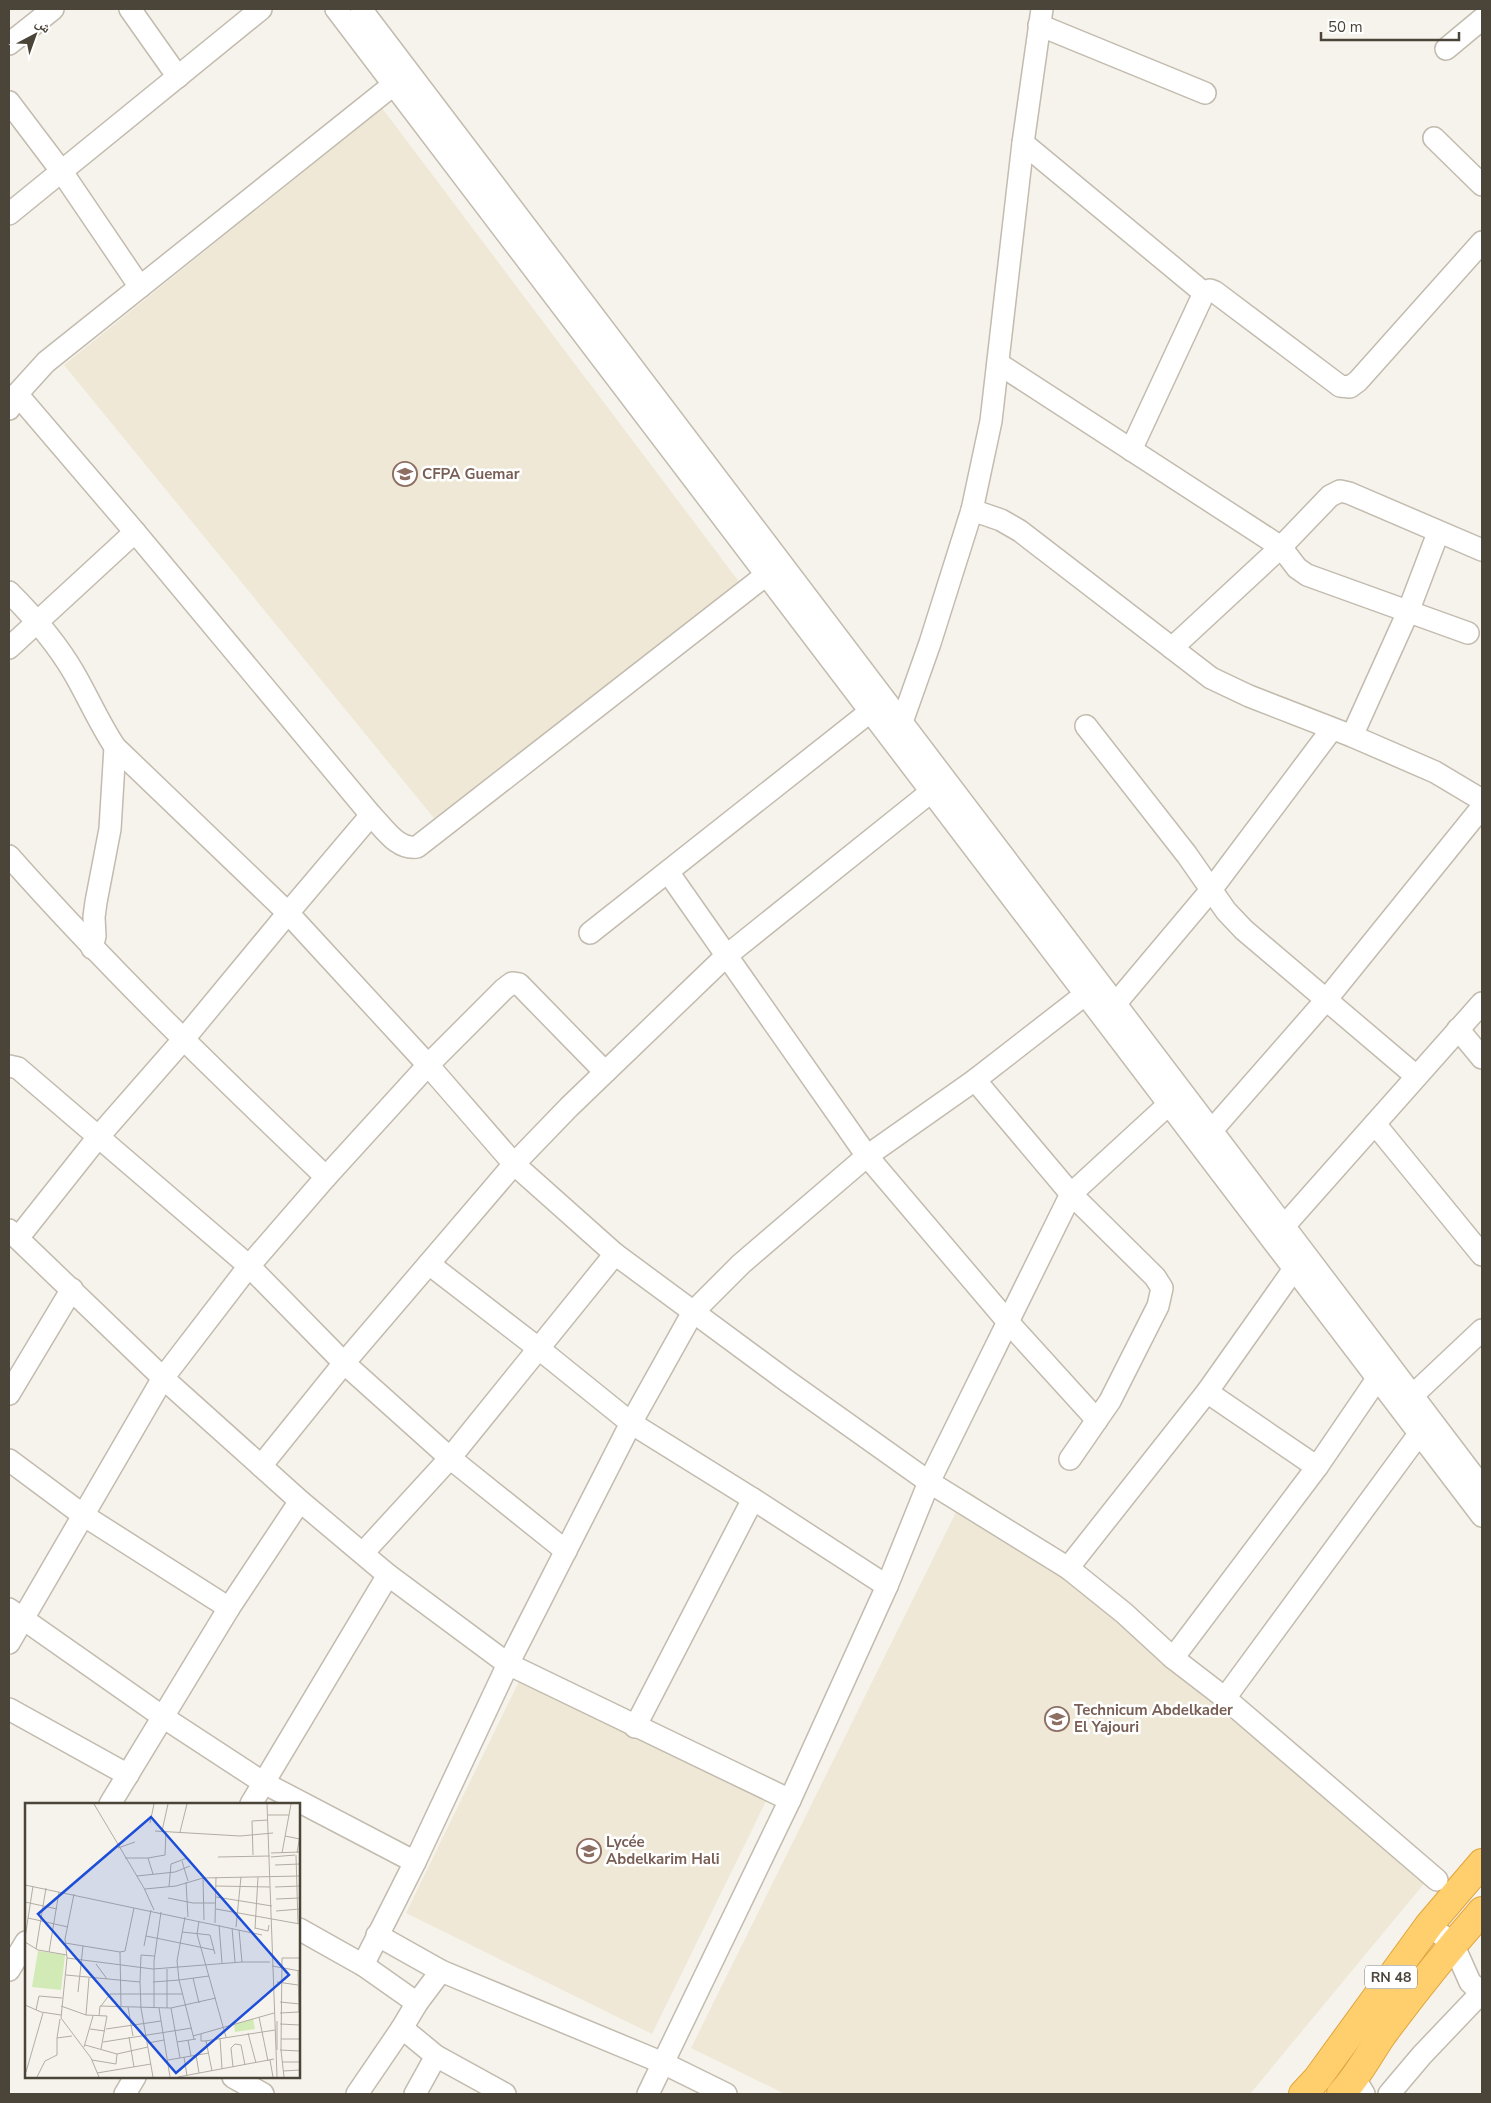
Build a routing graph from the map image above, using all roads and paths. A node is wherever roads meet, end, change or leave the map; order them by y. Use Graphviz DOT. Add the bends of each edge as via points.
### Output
graph roads {
  1 [pos="52,9"];
  2 [pos="130,9"];
  3 [pos="261,9"];
  4 [pos="336,9"];
  5 [pos="361,9"];
  6 [pos="1040,17"];
  7 [pos="1482,19"];
  8 [pos="9,44"];
  9 [pos="1446,49"];
  10 [pos="409,71"];
  11 [pos="178,77"];
  12 [pos="393,85"];
  13 [pos="1205,93"];
  14 [pos="9,102"];
  15 [pos="1434,138"];
  16 [pos="1023,143"];
  17 [pos="62,172"];
  18 [pos="1482,184"];
  19 [pos="9,214"];
  20 [pos="1482,242"];
  21 [pos="140,287"];
  22 [pos="1204,293"];
  23 [pos="999,364"];
  24 [pos="13,402"];
  25 [pos="1131,450"];
  26 [pos="972,510"];
  27 [pos="135,532"];
  28 [pos="1438,533"];
  29 [pos="1281,547"];
  30 [pos="1482,550"];
  31 [pos="766,575"];
  32 [pos="9,592"];
  33 [pos="1408,612"];
  34 [pos="38,621"];
  35 [pos="1468,633"];
  36 [pos="9,648"];
  37 [pos="1172,648"];
  38 [pos="878,706"];
  39 [pos="902,722"];
  40 [pos="1086,726"];
  41 [pos="1332,729"];
  42 [pos="1352,736"];
  43 [pos="115,747"];
  44 [pos="939,785"];
  45 [pos="1482,800"];
  46 [pos="1482,807"];
  47 [pos="371,815"];
  48 [pos="9,856"];
  49 [pos="668,872"];
  50 [pos="1211,890"];
  51 [pos="288,913"];
  52 [pos="590,933"];
  53 [pos="92,948"];
  54 [pos="726,956"];
  55 [pos="1093,989"];
  56 [pos="1326,1000"];
  57 [pos="1482,1002"];
  58 [pos="1116,1003"];
  59 [pos="1458,1029"];
  60 [pos="183,1040"];
  61 [pos="1482,1058"];
  62 [pos="428,1065"];
  63 [pos="9,1066"];
  64 [pos="605,1072"];
  65 [pos="1416,1076"];
  66 [pos="975,1080"];
  67 [pos="1169,1104"];
  68 [pos="1375,1124"];
  69 [pos="1213,1129"];
  70 [pos="99,1136"];
  71 [pos="867,1156"];
  72 [pos="514,1164"];
  73 [pos="326,1177"];
  74 [pos="1072,1194"];
  75 [pos="1285,1225"];
  76 [pos="13,1234"];
  77 [pos="614,1254"];
  78 [pos="1482,1255"];
  79 [pos="429,1264"];
  80 [pos="249,1266"];
  81 [pos="1294,1269"];
  82 [pos="72,1289"];
  83 [pos="693,1312"];
  84 [pos="1008,1322"];
  85 [pos="1482,1330"];
  86 [pos="538,1348"];
  87 [pos="344,1363"];
  88 [pos="163,1378"];
  89 [pos="1377,1378"];
  90 [pos="1206,1392"];
  91 [pos="9,1394"];
  92 [pos="1413,1395"];
  93 [pos="1097,1420"];
  94 [pos="631,1423"];
  95 [pos="1420,1434"];
  96 [pos="450,1458"];
  97 [pos="1070,1459"];
  98 [pos="9,1460"];
  99 [pos="261,1466"];
  100 [pos="1316,1467"];
  101 [pos="929,1482"];
  102 [pos="1482,1487"];
  103 [pos="753,1499"];
  104 [pos="300,1501"];
  105 [pos="82,1514"];
  106 [pos="1482,1516"];
  107 [pos="566,1551"];
  108 [pos="363,1553"];
  109 [pos="1068,1568"];
  110 [pos="388,1575"];
  111 [pos="886,1586"];
  112 [pos="229,1608"];
  113 [pos="16,1615"];
  114 [pos="9,1644"];
  115 [pos="1173,1658"];
  116 [pos="508,1664"];
  117 [pos="1225,1698"];
  118 [pos="9,1709"];
  119 [pos="163,1717"];
  120 [pos="635,1727"];
  121 [pos="128,1774"];
  122 [pos="264,1783"];
  123 [pos="790,1800"];
  124 [pos="111,1803"];
  125 [pos="252,1803"];
  126 [pos="415,1862"];
  127 [pos="1482,1863"];
  128 [pos="1437,1880"];
  129 [pos="1482,1911"];
  130 [pos="1429,1925"];
  131 [pos="300,1933"];
  132 [pos="377,1935"];
  133 [pos="1453,1944"];
  134 [pos="25,1948"];
  135 [pos="363,1965"];
  136 [pos="9,1970"];
  137 [pos="441,1971"];
  138 [pos="1482,1993"];
  139 [pos="417,2003"];
  140 [pos="402,2028"];
  141 [pos="436,2056"];
  142 [pos="663,2063"];
  143 [pos="135,2078"];
  144 [pos="235,2078"];
  145 [pos="1353,2089"];
  146 [pos="125,2094"];
  147 [pos="263,2094"];
  148 [pos="357,2094"];
  149 [pos="415,2094"];
  150 [pos="505,2094"];
  151 [pos="648,2094"];
  152 [pos="726,2094"];
  153 [pos="1303,2094"];
  154 [pos="1389,2094"];
  1 -- 8 [label="street"];
  2 -- 11 [label="street"];
  3 -- 11 [label="street"];
  4 -- 12 [label="street"];
  5 -- 10 [label="street"];
  6 -- 13 [label="street"];
  6 -- 16 [label="street"];
  7 -- 9 [label="street"];
  10 -- 12 [label="street"];
  10 -- 38 [label="street"];
  11 -- 17 [label="street"];
  12 -- 21 [label="street"];
  12 -- 31 [label="street"];
  14 -- 17 [label="street"];
  15 -- 18 [label="street"];
  16 -- 22 [label="street"];
  16 -- 23 [label="street"];
  17 -- 19 [label="street"];
  17 -- 21 [label="street"];
  20 -- 22 [label="street" via="1350,387 1340,386 1215,292"];
  21 -- 24 [label="street" via="46,362"];
  22 -- 25 [label="street"];
  23 -- 25 [label="street"];
  23 -- 26 [label="street"];
  24 -- 27 [label="street"];
  25 -- 29 [label="street"];
  26 -- 37 [label="street" via="1020,531"];
  26 -- 39 [label="street"];
  27 -- 34 [label="street"];
  27 -- 47 [label="street"];
  28 -- 29 [label="street" via="1340,491 1330,496"];
  28 -- 30 [label="street"];
  28 -- 33 [label="street"];
  29 -- 33 [label="street" via="1297,568 1308,575"];
  29 -- 37 [label="street"];
  31 -- 38 [label="street"];
  31 -- 47 [label="street" via="421,844 408,848 400,845"];
  32 -- 34 [label="street"];
  33 -- 35 [label="street"];
  33 -- 42 [label="street"];
  34 -- 36 [label="street"];
  34 -- 43 [label="street" via="75,674 102,729"];
  37 -- 41 [label="street" via="1229,688"];
  38 -- 39 [label="street"];
  38 -- 44 [label="street"];
  38 -- 49 [label="street"];
  39 -- 44 [label="street"];
  40 -- 50 [label="street" via="1188,855"];
  41 -- 42 [label="street"];
  41 -- 50 [label="street"];
  42 -- 45 [label="street" via="1435,772"];
  43 -- 51 [label="street"];
  43 -- 53 [label="street" via="110,829 96,902"];
  44 -- 54 [label="street"];
  44 -- 55 [label="street"];
  46 -- 56 [label="street"];
  47 -- 51 [label="street"];
  48 -- 53 [label="street"];
  49 -- 52 [label="street"];
  49 -- 54 [label="street"];
  50 -- 56 [label="street" via="1244,930"];
  50 -- 58 [label="street"];
  51 -- 60 [label="street"];
  51 -- 62 [label="street"];
  53 -- 60 [label="street"];
  54 -- 64 [label="street"];
  54 -- 71 [label="street"];
  55 -- 58 [label="street"];
  55 -- 66 [label="street"];
  55 -- 67 [label="street"];
  56 -- 65 [label="street"];
  56 -- 69 [label="street"];
  57 -- 59 [label="street"];
  58 -- 69 [label="street"];
  59 -- 61 [label="street"];
  59 -- 65 [label="street"];
  60 -- 70 [label="street"];
  60 -- 73 [label="street"];
  62 -- 64 [label="street" via="512,983 526,990"];
  62 -- 72 [label="street"];
  62 -- 73 [label="street"];
  63 -- 70 [label="street" via="18,1068"];
  64 -- 72 [label="street"];
  65 -- 68 [label="street"];
  66 -- 71 [label="street"];
  66 -- 74 [label="street"];
  67 -- 74 [label="street"];
  67 -- 81 [label="street"];
  68 -- 75 [label="street"];
  68 -- 78 [label="street"];
  69 -- 75 [label="street"];
  70 -- 76 [label="street"];
  70 -- 80 [label="street"];
  71 -- 83 [label="street" via="741,1264"];
  71 -- 84 [label="street"];
  72 -- 77 [label="street"];
  72 -- 79 [label="street"];
  73 -- 80 [label="street"];
  74 -- 84 [label="street"];
  74 -- 93 [label="street" via="1155,1277 1162,1288 1158,1306"];
  75 -- 92 [label="street"];
  76 -- 82 [label="street"];
  77 -- 83 [label="street"];
  77 -- 86 [label="street"];
  79 -- 86 [label="street"];
  79 -- 87 [label="street"];
  80 -- 87 [label="street"];
  80 -- 88 [label="street"];
  81 -- 89 [label="street"];
  81 -- 90 [label="street"];
  82 -- 88 [label="street"];
  82 -- 91 [label="street"];
  83 -- 94 [label="street"];
  83 -- 101 [label="street"];
  84 -- 93 [label="street"];
  84 -- 101 [label="street"];
  85 -- 92 [label="street"];
  86 -- 94 [label="street"];
  86 -- 96 [label="street"];
  87 -- 96 [label="street"];
  87 -- 99 [label="street"];
  88 -- 99 [label="street"];
  88 -- 105 [label="street"];
  89 -- 95 [label="street"];
  89 -- 100 [label="street"];
  90 -- 100 [label="street"];
  90 -- 109 [label="street"];
  92 -- 102 [label="street"];
  93 -- 97 [label="street"];
  94 -- 103 [label="street"];
  94 -- 107 [label="street"];
  95 -- 106 [label="street"];
  95 -- 117 [label="street"];
  96 -- 107 [label="street"];
  96 -- 108 [label="street"];
  98 -- 105 [label="street"];
  99 -- 104 [label="street"];
  100 -- 115 [label="street"];
  101 -- 109 [label="street"];
  101 -- 111 [label="street"];
  103 -- 111 [label="street"];
  103 -- 120 [label="street"];
  104 -- 108 [label="street"];
  104 -- 112 [label="street"];
  105 -- 112 [label="street"];
  105 -- 113 [label="street"];
  107 -- 116 [label="street"];
  108 -- 110 [label="street"];
  109 -- 115 [label="street"];
  110 -- 116 [label="street"];
  110 -- 122 [label="street"];
  111 -- 123 [label="street"];
  112 -- 119 [label="street"];
  113 -- 114 [label="street"];
  113 -- 119 [label="street"];
  115 -- 117 [label="street"];
  116 -- 120 [label="street"];
  116 -- 126 [label="street"];
  117 -- 128 [label="street"];
  118 -- 121 [label="street"];
  119 -- 121 [label="street"];
  119 -- 122 [label="street"];
  120 -- 123 [label="street"];
  121 -- 124 [label="street"];
  122 -- 125 [label="street"];
  122 -- 126 [label="street"];
  123 -- 142 [label="street"];
  126 -- 132 [label="street"];
  127 -- 130 [label="highway, RN 48"];
  129 -- 133 [label="highway, RN 48"];
  130 -- 133 [label="street"];
  130 -- 153 [label="highway, RN 48"];
  131 -- 135 [label="street"];
  132 -- 135 [label="street"];
  132 -- 137 [label="street"];
  133 -- 138 [label="street" via="1470,1982"];
  133 -- 145 [label="highway, RN 48" via="1382,2035"];
  134 -- 136 [label="street"];
  135 -- 139 [label="street"];
  137 -- 139 [label="street"];
  137 -- 142 [label="street"];
  138 -- 154 [label="street"];
  139 -- 140 [label="street"];
  140 -- 141 [label="street"];
  140 -- 148 [label="street"];
  141 -- 149 [label="street"];
  141 -- 150 [label="street"];
  142 -- 151 [label="street"];
  142 -- 152 [label="street"];
  143 -- 146 [label="street"];
  144 -- 147 [label="street"];
}
